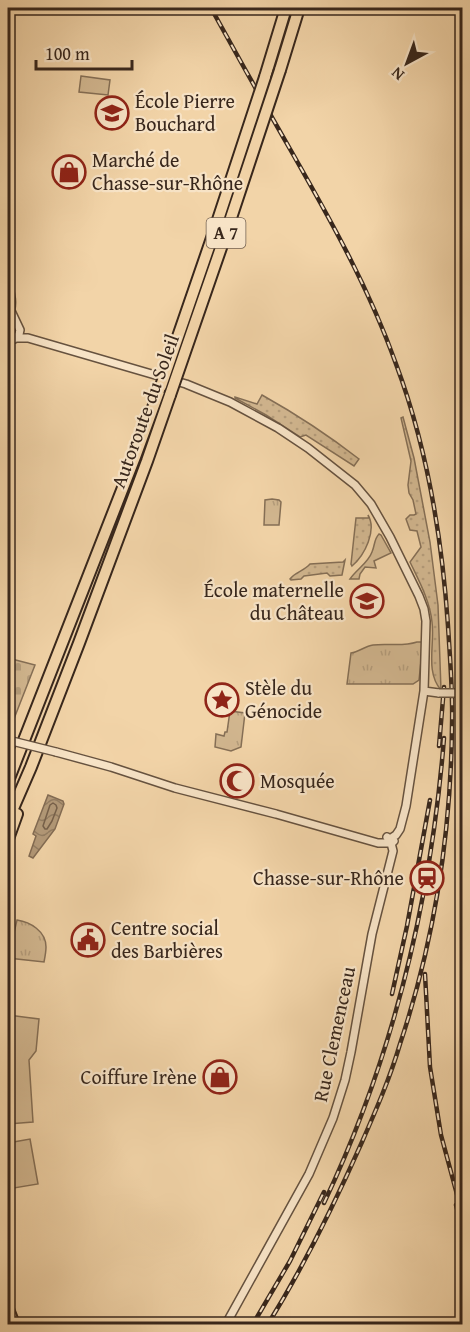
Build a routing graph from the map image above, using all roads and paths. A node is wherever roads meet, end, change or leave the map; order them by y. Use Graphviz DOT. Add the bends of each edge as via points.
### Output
graph roads {
  1 [pos="286,8"];
  2 [pos="298,8"];
  3 [pos="8,285"];
  4 [pos="10,320"];
  5 [pos="18,334"];
  6 [pos="8,340"];
  7 [pos="424,691"];
  8 [pos="462,693"];
  9 [pos="8,740"];
  10 [pos="31,767"];
  11 [pos="8,781"];
  12 [pos="406,806"];
  13 [pos="8,820"];
  14 [pos="8,839"];
  15 [pos="390,840"];
  16 [pos="8,1309"];
  17 [pos="14,1324"];
  18 [pos="226,1324"];
  1 -- 11 [label="highway, Autoroute du Soleil / A 7, bridge" via="161,386"];
  2 -- 10 [label="highway, Autoroute du Soleil / A 7, bridge" via="170,395"];
  3 -- 4 [label="street"];
  4 -- 5 [label="street" via="19,326"];
  5 -- 6 [label="street"];
  5 -- 7 [label="street" via="186,384 230,402 278,428 355,485 382,523 424,609"];
  7 -- 8 [label="street, bridge"];
  7 -- 12 [label="street"];
  9 -- 15 [label="street, bridge" via="370,840"];
  10 -- 13 [label="highway, Autoroute du Soleil / A 7"];
  10 -- 14 [label="highway"];
  12 -- 15 [label="street" via="401,824"];
  12 -- 15 [label="street, Rue Clemenceau" via="402,831"];
  15 -- 18 [label="street, Rue Clemenceau" via="393,851 372,934 345,1080 333,1118 309,1174"];
  16 -- 17 [label="highway"];
}
